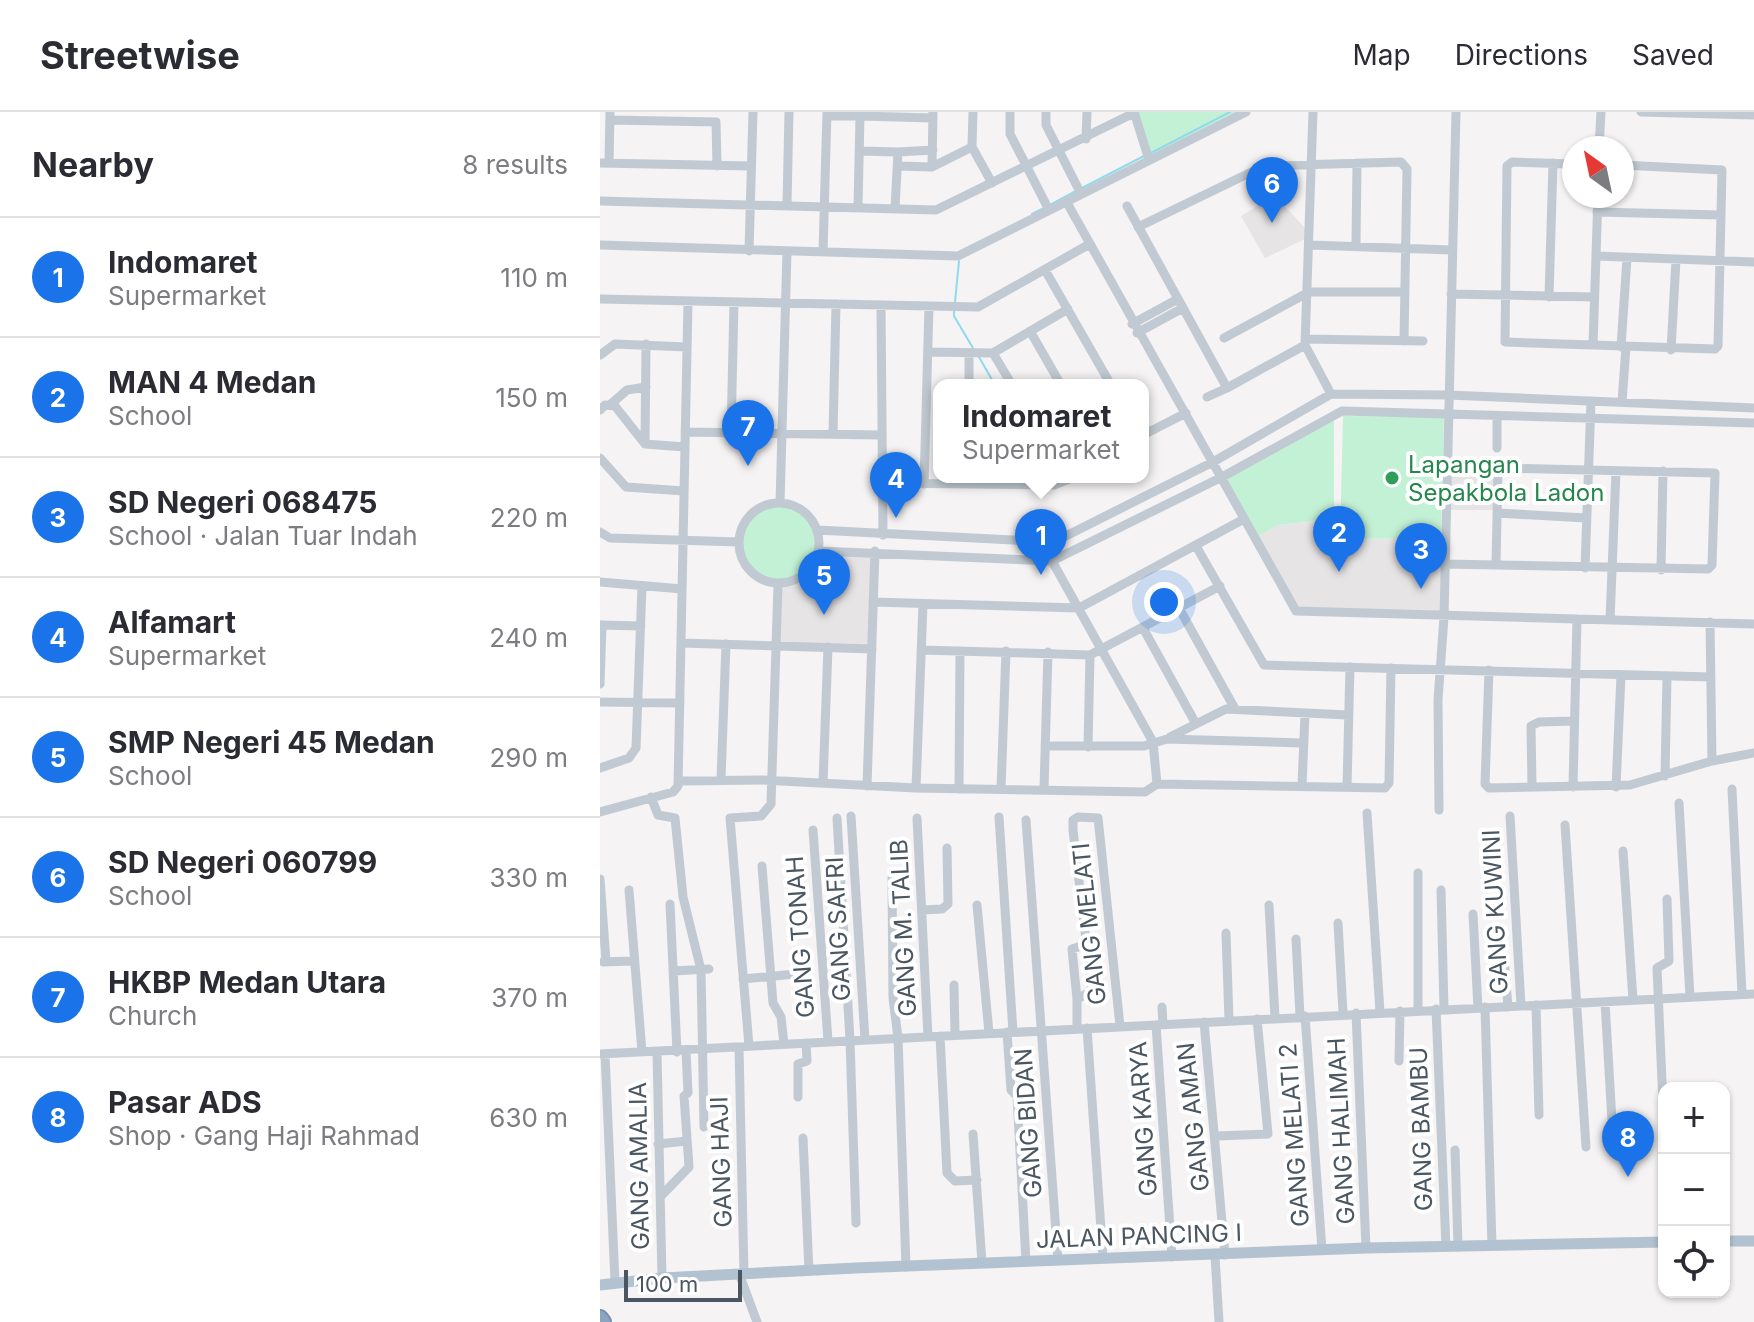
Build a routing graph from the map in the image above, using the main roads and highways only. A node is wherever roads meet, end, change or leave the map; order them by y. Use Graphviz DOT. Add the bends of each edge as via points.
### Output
graph roads {
  1 [pos="1730,1241"];
  2 [pos="1754,1241"];
  3 [pos="1658,1242"];
  4 [pos="600,1277"];
  5 [pos="615,1282"];
  6 [pos="600,1285"];
  1 -- 2 [label="main road"];
  3 -- 5 [label="main road, JALAN PANCING I" via="1103,1258"];
  4 -- 5 [label="main road, JALAN PANCING I"];
  5 -- 6 [label="main road, JALAN PANCING I"];
}
